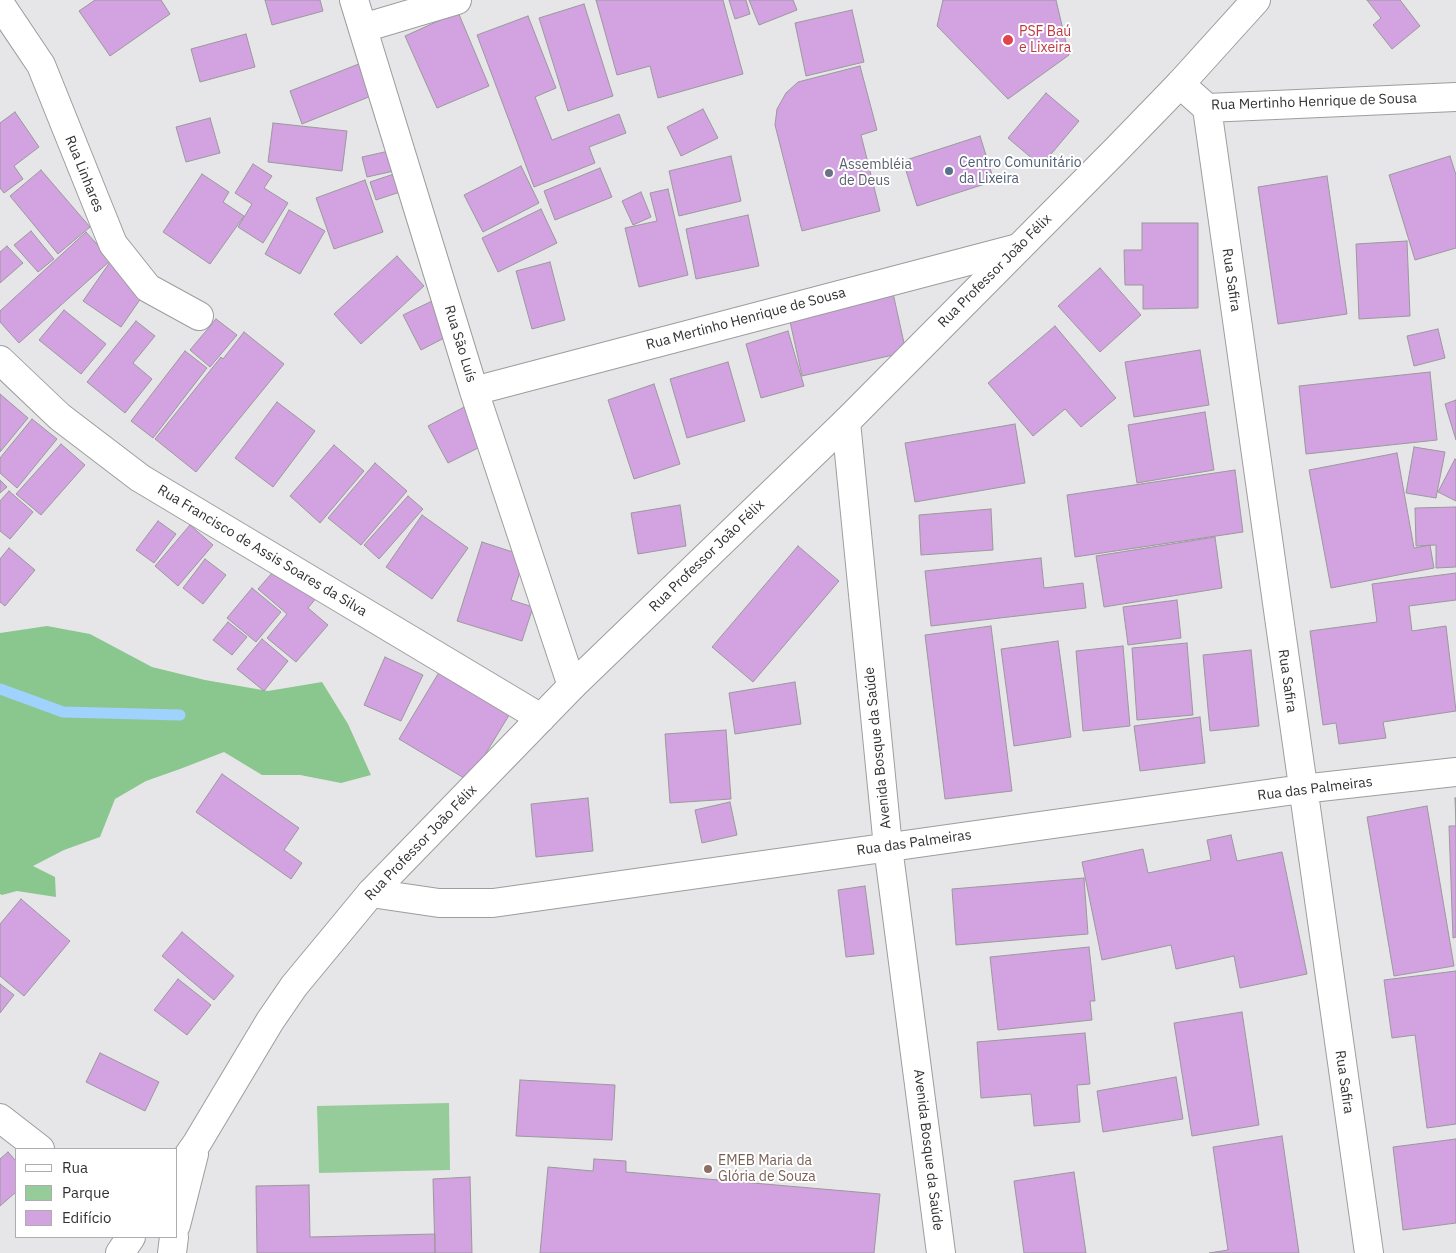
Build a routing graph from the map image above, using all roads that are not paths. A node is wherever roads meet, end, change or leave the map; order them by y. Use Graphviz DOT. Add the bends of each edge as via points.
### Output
graph roads {
  1 [pos="354,0"];
  2 [pos="457,0"];
  3 [pos="1256,0"];
  4 [pos="0,4"];
  5 [pos="363,28"];
  6 [pos="1180,84"];
  7 [pos="1456,97"];
  8 [pos="1207,108"];
  9 [pos="1018,248"];
  10 [pos="199,316"];
  11 [pos="0,360"];
  12 [pos="474,392"];
  13 [pos="846,422"];
  14 [pos="572,686"];
  15 [pos="541,718"];
  16 [pos="1456,772"];
  17 [pos="1302,789"];
  18 [pos="888,847"];
  19 [pos="372,893"];
  20 [pos="0,1118"];
  21 [pos="197,1143"];
  22 [pos="39,1148"];
  23 [pos="178,1170"];
  24 [pos="178,1217"];
  25 [pos="130,1238"];
  26 [pos="174,1238"];
  27 [pos="120,1253"];
  28 [pos="172,1253"];
  29 [pos="941,1253"];
  30 [pos="1369,1253"];
  1 -- 5 [label="street, Rua São Luís"];
  2 -- 5 [label="street"];
  3 -- 6 [label="street, Rua Professor João Félix"];
  4 -- 10 [label="street, Rua Linhares" via="41,65 113,244 148,288"];
  5 -- 12 [label="street, Rua São Luís"];
  6 -- 8 [label="street, Rua Mertinho Henrique de Sousa"];
  6 -- 9 [label="street, Rua Professor João Félix"];
  7 -- 8 [label="street, Rua Mertinho Henrique de Sousa"];
  8 -- 17 [label="street, Rua Safira"];
  9 -- 12 [label="street, Rua Mertinho Henrique de Sousa"];
  9 -- 13 [label="street, Rua Professor João Félix"];
  11 -- 15 [label="street, Rua Francisco de Assis Soares da Silva" via="60,417 140,478"];
  12 -- 14 [label="street, Rua São Luís"];
  13 -- 14 [label="street, Rua Professor João Félix"];
  13 -- 18 [label="street, Avenida Bosque da Saúde"];
  14 -- 15 [label="street, Rua Professor João Félix"];
  15 -- 19 [label="street, Rua Professor João Félix"];
  16 -- 17 [label="street, Rua das Palmeiras"];
  17 -- 18 [label="street, Rua das Palmeiras"];
  17 -- 30 [label="street, Rua Safira"];
  18 -- 19 [label="street, Rua das Palmeiras" via="493,903 439,903"];
  18 -- 29 [label="street, Avenida Bosque da Saúde"];
  19 -- 21 [label="street, Rua Professor João Félix" via="294,986"];
  20 -- 22 [label="street"];
  21 -- 23 [label="street"];
  21 -- 24 [label="street"];
  25 -- 27 [label="street"];
  26 -- 28 [label="street"];
}
